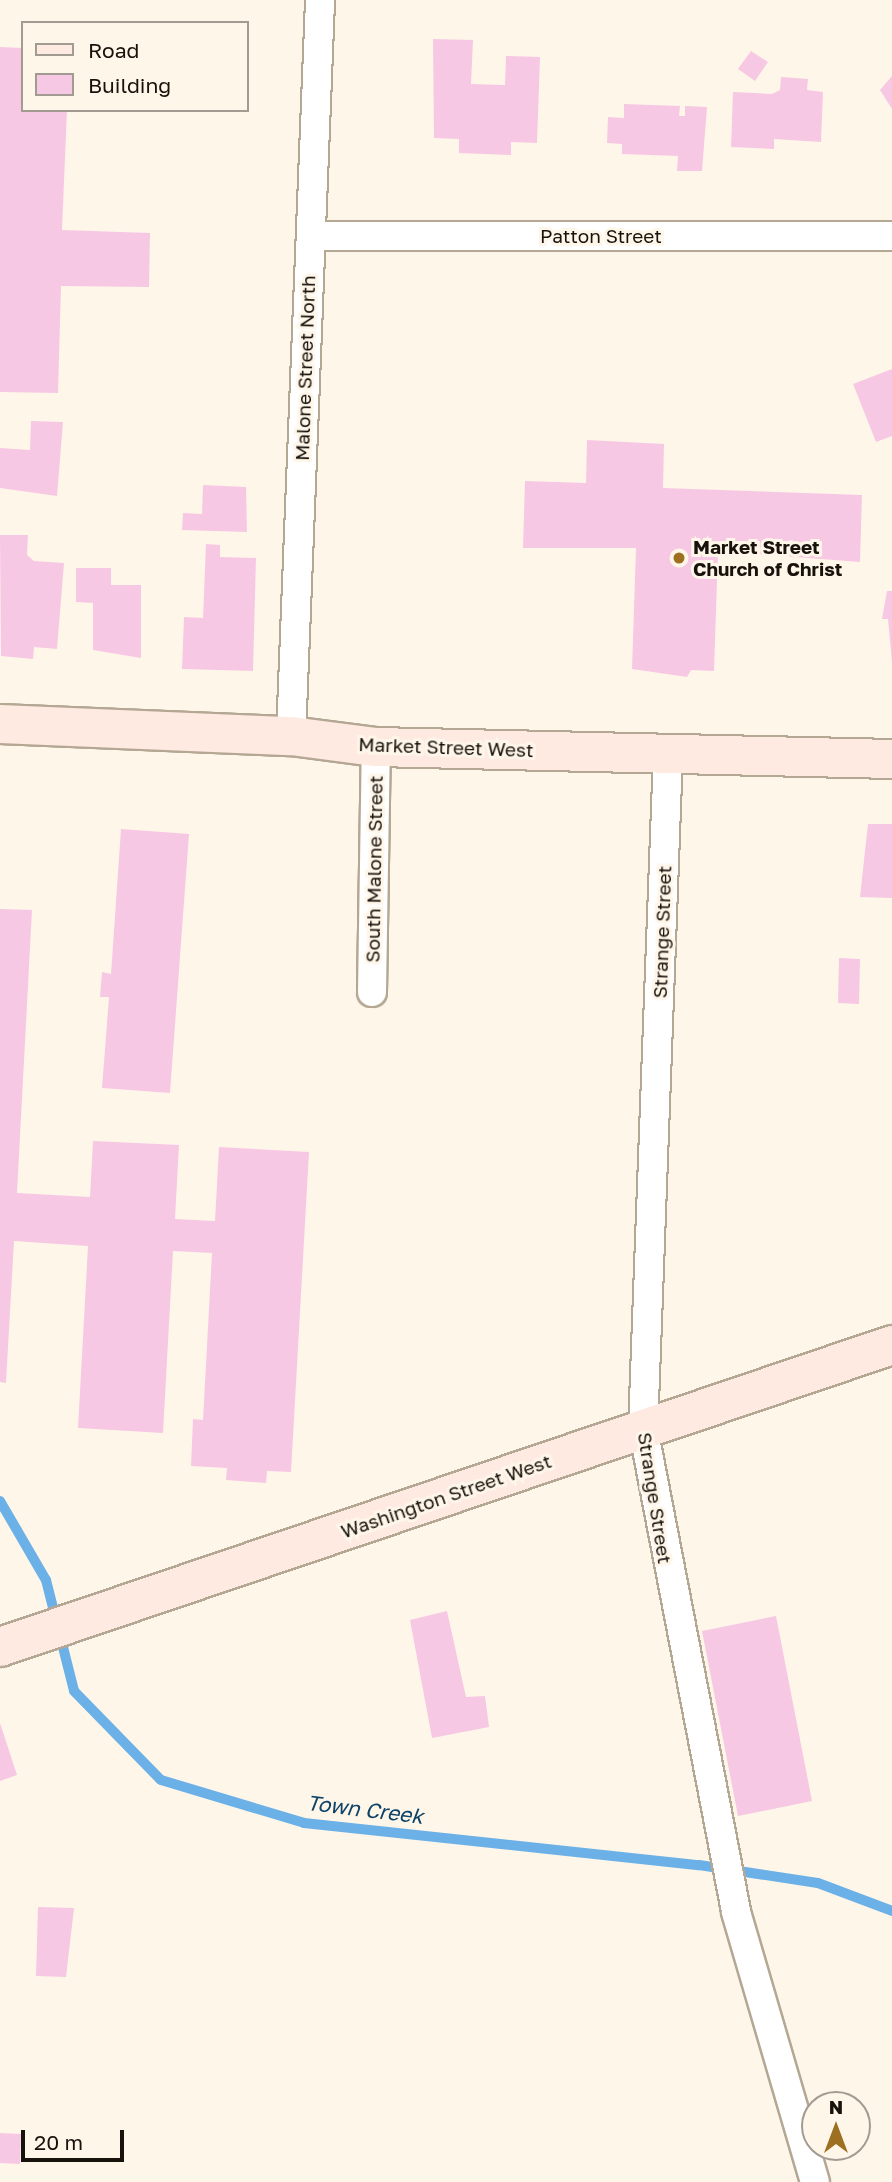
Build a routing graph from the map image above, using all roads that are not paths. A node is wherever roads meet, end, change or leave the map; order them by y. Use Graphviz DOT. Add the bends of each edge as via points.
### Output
graph roads {
  1 [pos="320,0"];
  2 [pos="311,236"];
  3 [pos="892,236"];
  4 [pos="0,724"];
  5 [pos="290,736"];
  6 [pos="376,747"];
  7 [pos="668,754"];
  8 [pos="892,759"];
  9 [pos="372,992"];
  10 [pos="892,1345"];
  11 [pos="643,1428"];
  12 [pos="14,1643"];
  13 [pos="815,2182"];
  1 -- 2 [label="street, Malone Street North"];
  2 -- 3 [label="street, Patton Street"];
  2 -- 5 [label="street, Malone Street North"];
  4 -- 5 [label="street, Market Street West"];
  5 -- 6 [label="street, Market Street West"];
  6 -- 7 [label="street, Market Street West"];
  6 -- 9 [label="street, South Malone Street"];
  7 -- 8 [label="street, Market Street West"];
  7 -- 11 [label="street, Strange Street"];
  10 -- 11 [label="street, Washington Street West"];
  11 -- 12 [label="street, Washington Street West"];
  11 -- 13 [label="street, Strange Street" via="736,1912"];
}
